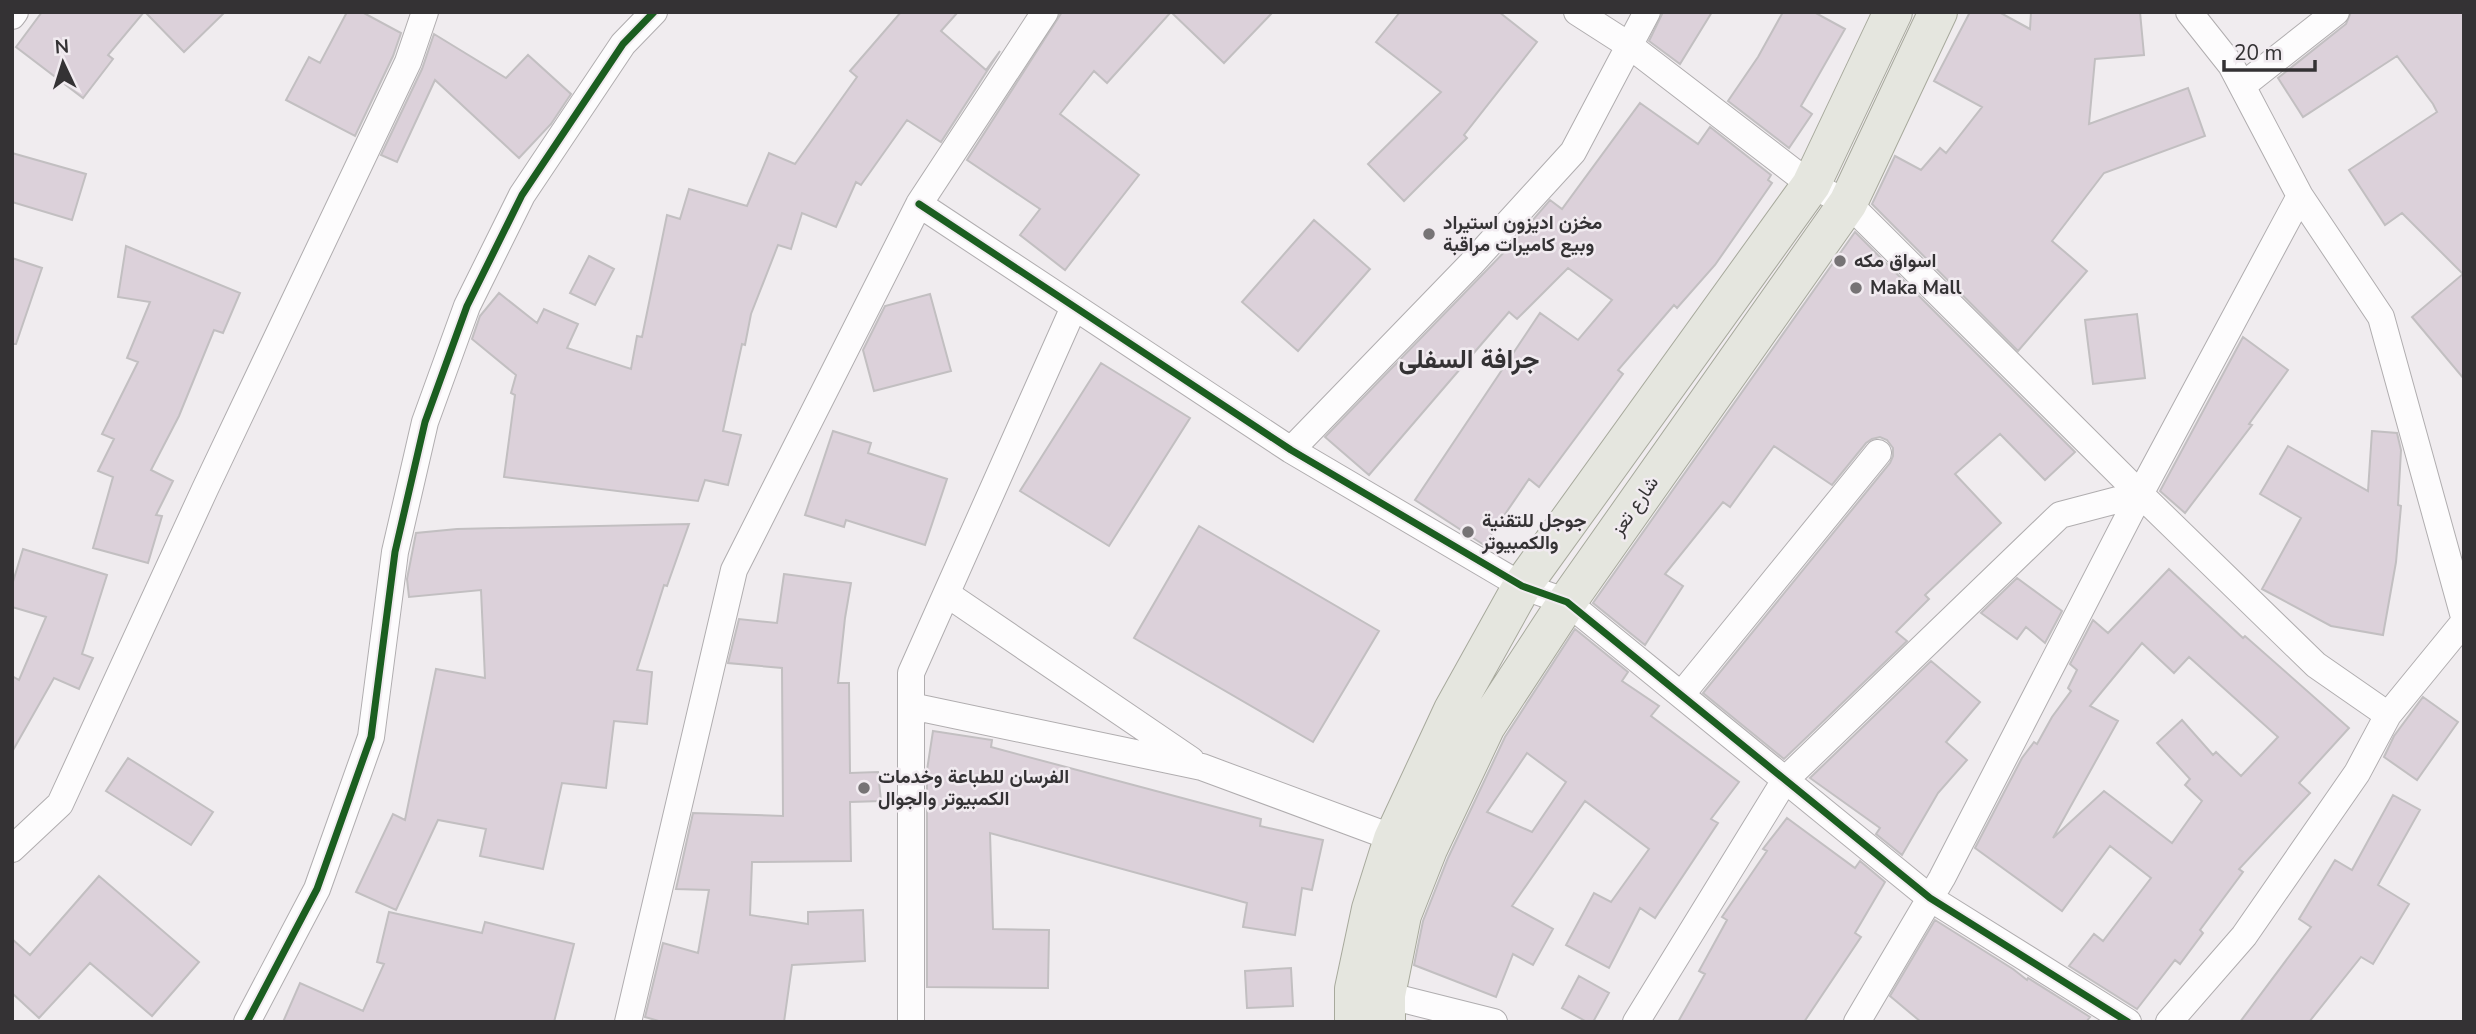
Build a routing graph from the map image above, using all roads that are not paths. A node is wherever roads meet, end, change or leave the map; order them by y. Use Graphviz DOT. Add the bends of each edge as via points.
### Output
graph roads {
  1 [pos="425,12"];
  2 [pos="654,12"];
  3 [pos="1045,12"];
  4 [pos="1577,12"];
  5 [pos="1647,12"];
  6 [pos="1893,12"];
  7 [pos="1938,12"];
  8 [pos="2189,12"];
  9 [pos="2336,12"];
  10 [pos="1630,46"];
  11 [pos="2242,86"];
  12 [pos="1811,185"];
  13 [pos="2300,196"];
  14 [pos="1848,203"];
  15 [pos="919,204"];
  16 [pos="1074,307"];
  17 [pos="1291,450"];
  18 [pos="1878,453"];
  19 [pos="2140,494"];
  20 [pos="1522,586"];
  21 [pos="947,594"];
  22 [pos="1567,602"];
  23 [pos="2464,620"];
  24 [pos="1681,695"];
  25 [pos="911,706"];
  26 [pos="2388,715"];
  27 [pos="1202,767"];
  28 [pos="1785,780"];
  29 [pos="1411,844"];
  30 [pos="12,849"];
  31 [pos="1930,898"];
  32 [pos="1386,1008"];
  33 [pos="247,1022"];
  34 [pos="628,1022"];
  35 [pos="911,1022"];
  36 [pos="1353,1022"];
  37 [pos="1494,1022"];
  38 [pos="1636,1022"];
  39 [pos="1857,1022"];
  40 [pos="2128,1022"];
  41 [pos="2169,1022"];
  1 -- 30 [label="street" via="408,62 60,804"];
  2 -- 33 [label="street" via="623,44 522,195 467,306 425,422 395,552 371,737 317,889"];
  3 -- 15 [label="street"];
  4 -- 10 [label="street"];
  5 -- 10 [label="street"];
  6 -- 12 [label="main road, شارع تعز"];
  7 -- 14 [label="main road, شارع تعز"];
  8 -- 11 [label="street"];
  9 -- 11 [label="street"];
  10 -- 12 [label="street"];
  10 -- 17 [label="street" via="1573,152"];
  11 -- 13 [label="street"];
  12 -- 14 [label="street"];
  12 -- 20 [label="main road, شارع تعز"];
  13 -- 19 [label="street"];
  13 -- 23 [label="street" via="2381,317"];
  14 -- 19 [label="street"];
  14 -- 22 [label="main road, شارع تعز"];
  15 -- 16 [label="street"];
  15 -- 34 [label="street" via="734,570"];
  16 -- 17 [label="street"];
  16 -- 21 [label="street"];
  17 -- 20 [label="street"];
  18 -- 24 [label="street"];
  19 -- 26 [label="street" via="2316,665"];
  19 -- 28 [label="street" via="2060,515"];
  19 -- 31 [label="street"];
  20 -- 22 [label="street"];
  20 -- 29 [label="main road, شارع تعز" via="1453,710"];
  21 -- 25 [label="street" via="911,673"];
  21 -- 27 [label="street"];
  22 -- 24 [label="street"];
  22 -- 29 [label="main road, شارع تعز"];
  23 -- 26 [label="street"];
  24 -- 28 [label="street"];
  25 -- 27 [label="street"];
  25 -- 35 [label="street"];
  26 -- 41 [label="street" via="2357,773 2244,936"];
  27 -- 29 [label="street"];
  28 -- 31 [label="street"];
  28 -- 38 [label="street"];
  29 -- 32 [label="main road, شارع تعز"];
  29 -- 36 [label="main road, شارع تعز" via="1371,909 1354,989"];
  31 -- 39 [label="street"];
  31 -- 40 [label="street"];
  32 -- 37 [label="street"];
}
